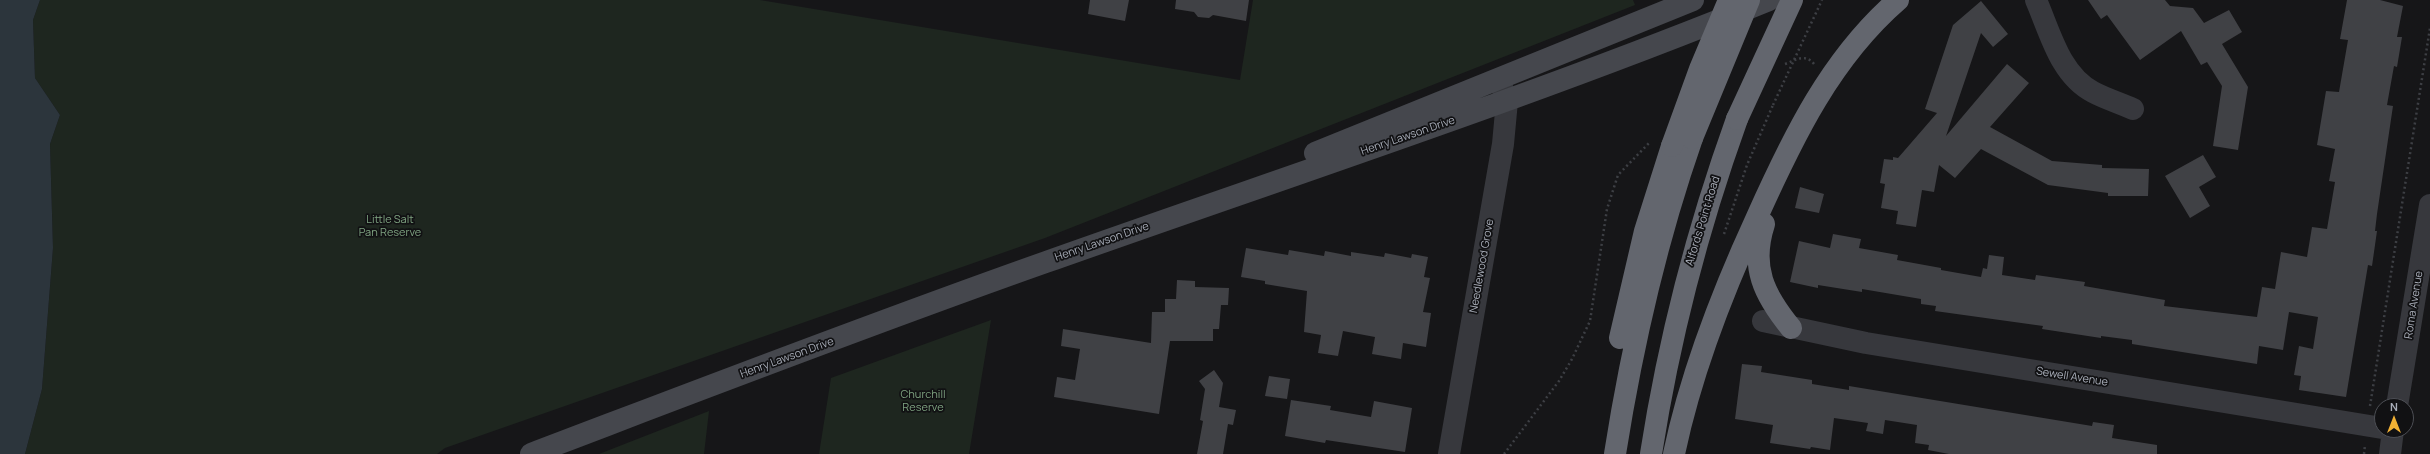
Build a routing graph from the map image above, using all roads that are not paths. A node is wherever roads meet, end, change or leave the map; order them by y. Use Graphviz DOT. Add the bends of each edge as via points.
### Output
graph roads {
  1 [pos="1693,0"];
  2 [pos="1729,0"];
  3 [pos="1749,0"];
  4 [pos="1769,0"];
  5 [pos="1792,0"];
  6 [pos="1898,0"];
  7 [pos="2036,0"];
  8 [pos="1499,79"];
  9 [pos="1507,101"];
  10 [pos="2133,109"];
  11 [pos="1784,159"];
  12 [pos="2430,205"];
  13 [pos="1043,263"];
  14 [pos="1763,321"];
  15 [pos="1791,328"];
  16 [pos="2398,398"];
  17 [pos="2374,427"];
  18 [pos="2392,438"];
  19 [pos="530,454"];
  20 [pos="1450,454"];
  21 [pos="1606,454"];
  22 [pos="1615,454"];
  23 [pos="1651,454"];
  24 [pos="1674,454"];
  25 [pos="2390,454"];
  1 -- 8 [label="main road, Henry Lawson Drive"];
  2 -- 21 [label="highway, bridge" via="1700,69 1645,231 1627,302 1609,394"];
  3 -- 22 [label="highway, bridge" via="1692,138 1650,272 1634,343"];
  4 -- 9 [label="main road, Henry Lawson Drive"];
  5 -- 23 [label="highway, Alfords Point Road, bridge" via="1738,120 1702,221 1667,360"];
  6 -- 11 [label="highway" via="1859,37 1839,62 1822,87"];
  7 -- 10 [label="street" via="2067,70 2079,83 2093,92"];
  8 -- 9 [label="street, Needlewood Grove"];
  8 -- 13 [label="main road, Henry Lawson Drive"];
  9 -- 13 [label="main road, Henry Lawson Drive"];
  9 -- 20 [label="street, Needlewood Grove" via="1503,144"];
  11 -- 15 [label="highway" via="1761,232 1758,253 1768,297"];
  11 -- 24 [label="highway" via="1719,307 1686,404"];
  12 -- 16 [label="street, Roma Avenue"];
  13 -- 19 [label="main road, Henry Lawson Drive"];
  14 -- 15 [label="street, Sewell Avenue"];
  15 -- 17 [label="street, Sewell Avenue" via="1866,343"];
  18 -- 25 [label="street"];
}
